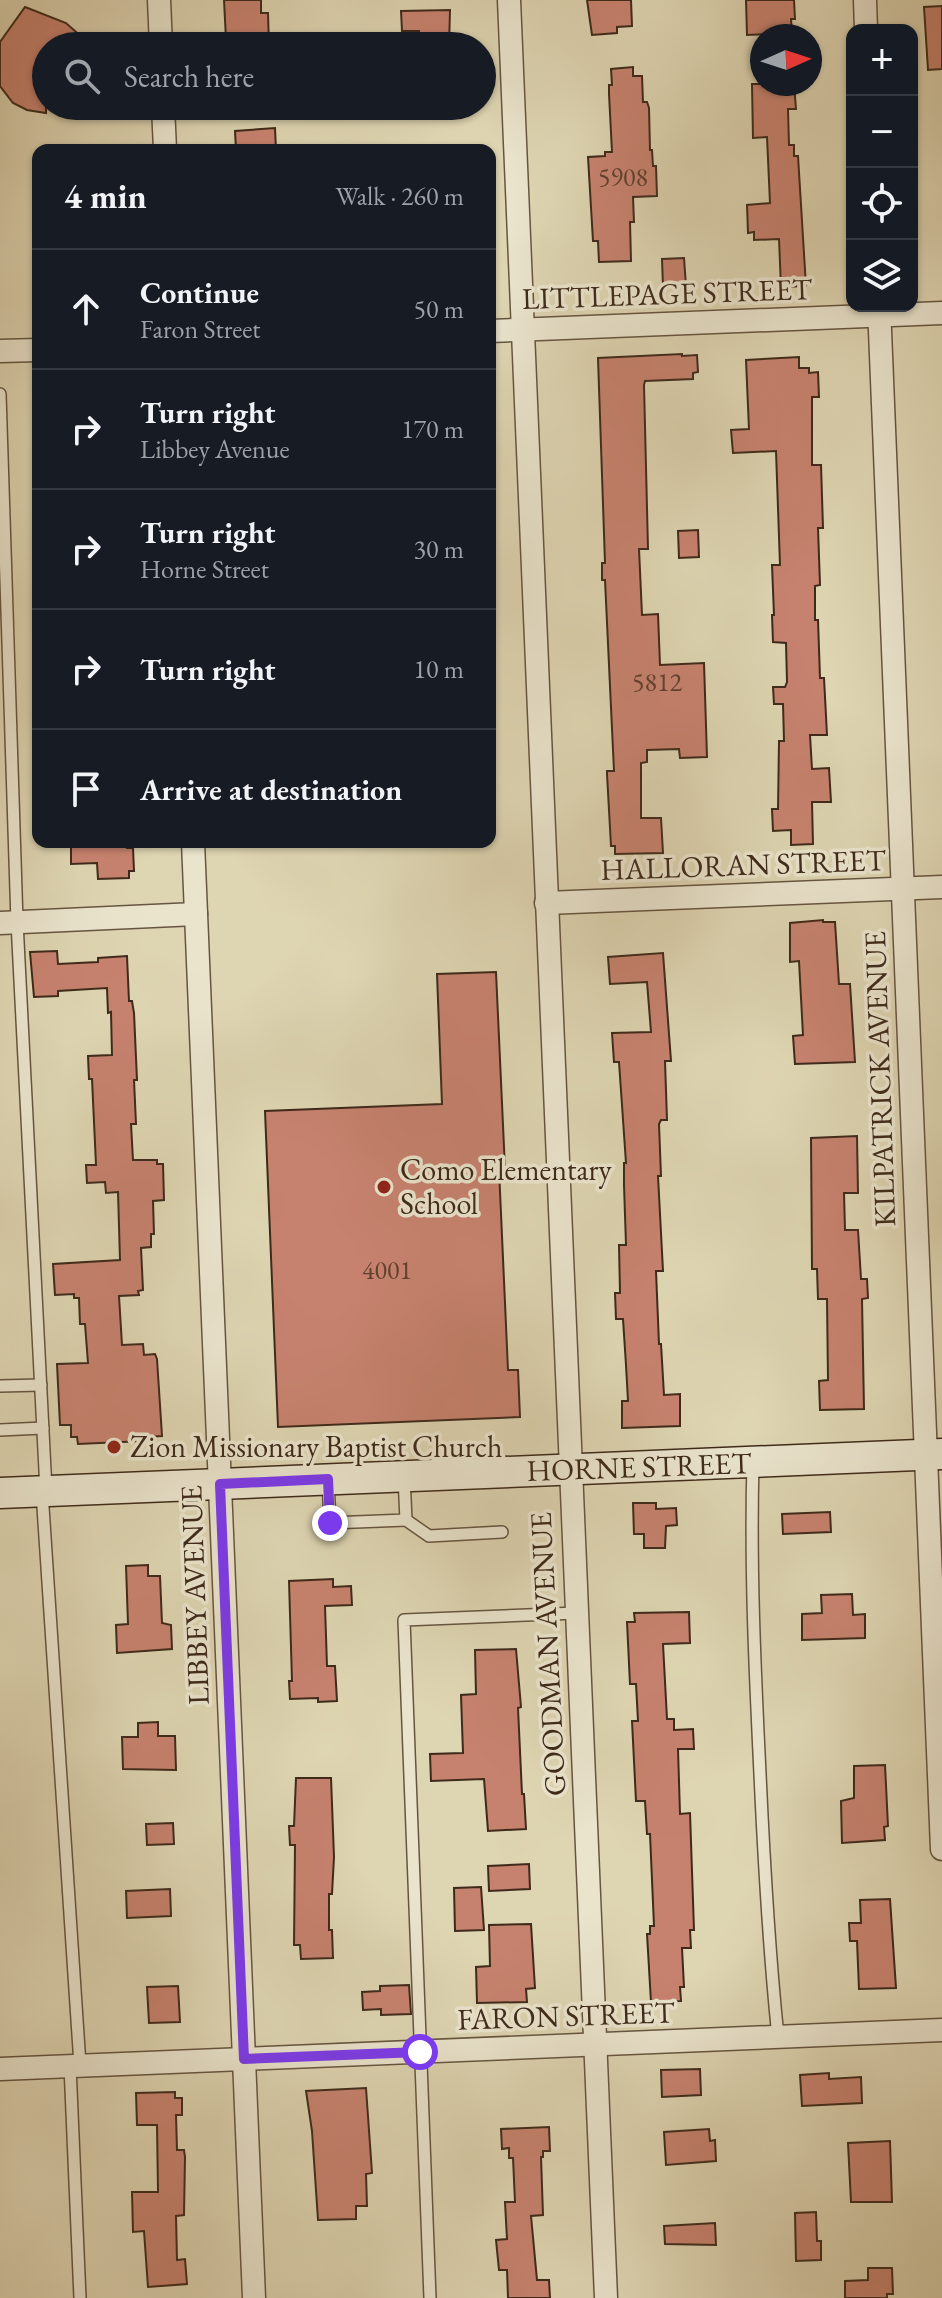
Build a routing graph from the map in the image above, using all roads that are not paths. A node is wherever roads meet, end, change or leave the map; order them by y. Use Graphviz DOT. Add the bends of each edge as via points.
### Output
graph roads {
  1 [pos="159,0"];
  2 [pos="509,0"];
  3 [pos="865,0"];
  4 [pos="866,24"];
  5 [pos="160,32"];
  6 [pos="164,120"];
  7 [pos="165,144"];
  8 [pos="860,312"];
  9 [pos="879,312"];
  10 [pos="910,312"];
  11 [pos="942,313"];
  12 [pos="523,330"];
  13 [pos="496,331"];
  14 [pos="32,350"];
  15 [pos="0,351"];
  16 [pos="0,394"];
  17 [pos="193,848"];
  18 [pos="942,887"];
  19 [pos="903,888"];
  20 [pos="546,903"];
  21 [pos="196,914"];
  22 [pos="9,922"];
  23 [pos="41,1385"];
  24 [pos="0,1386"];
  25 [pos="43,1428"];
  26 [pos="0,1430"];
  27 [pos="934,1454"];
  28 [pos="754,1462"];
  29 [pos="569,1470"];
  30 [pos="404,1476"];
  31 [pos="328,1479"];
  32 [pos="220,1484"];
  33 [pos="44,1491"];
  34 [pos="0,1493"];
  35 [pos="406,1520"];
  36 [pos="502,1532"];
  37 [pos="576,1613"];
  38 [pos="942,1849"];
  39 [pos="942,2030"];
  40 [pos="778,2037"];
  41 [pos="595,2045"];
  42 [pos="420,2052"];
  43 [pos="244,2059"];
  44 [pos="75,2066"];
  45 [pos="0,2069"];
  46 [pos="80,2298"];
  47 [pos="254,2298"];
  48 [pos="430,2298"];
  49 [pos="606,2298"];
  1 -- 5 [label="street"];
  2 -- 12 [label="street, GOODMAN AVENUE"];
  3 -- 4 [label="street"];
  6 -- 7 [label="street"];
  8 -- 12 [label="street, LITTLEPAGE STREET"];
  9 -- 19 [label="street, KILPATRICK AVENUE"];
  10 -- 11 [label="street, LITTLEPAGE STREET"];
  12 -- 13 [label="street, LITTLEPAGE STREET"];
  12 -- 20 [label="street, GOODMAN AVENUE"];
  14 -- 15 [label="street"];
  16 -- 22 [label="lane"];
  17 -- 21 [label="street, LIBBEY AVENUE"];
  18 -- 19 [label="street, HALLORAN STREET"];
  19 -- 20 [label="street, HALLORAN STREET"];
  19 -- 27 [label="street, KILPATRICK AVENUE"];
  20 -- 29 [label="street, GOODMAN AVENUE"];
  21 -- 22 [label="street"];
  21 -- 32 [label="street, LIBBEY AVENUE"];
  22 -- 23 [label="lane"];
  23 -- 24 [label="lane"];
  23 -- 25 [label="lane"];
  25 -- 26 [label="lane"];
  25 -- 33 [label="lane"];
  27 -- 28 [label="street, HORNE STREET"];
  27 -- 38 [label="street, KILPATRICK AVENUE"];
  28 -- 29 [label="street, HORNE STREET"];
  28 -- 40 [label="lane" via="751,1599 763,1867"];
  29 -- 30 [label="street, HORNE STREET"];
  29 -- 37 [label="street, GOODMAN AVENUE"];
  30 -- 31 [label="street, HORNE STREET"];
  30 -- 35 [label="lane"];
  31 -- 32 [label="street, HORNE STREET"];
  31 -- 35 [label="lane" via="330,1523"];
  32 -- 33 [label="street, HORNE STREET"];
  32 -- 43 [label="street, LIBBEY AVENUE"];
  33 -- 34 [label="street, HORNE STREET"];
  33 -- 44 [label="lane"];
  35 -- 36 [label="lane" via="429,1536"];
  37 -- 41 [label="street, GOODMAN AVENUE"];
  37 -- 42 [label="lane" via="404,1620"];
  39 -- 40 [label="street, FARON STREET"];
  40 -- 41 [label="street, FARON STREET"];
  41 -- 42 [label="street, FARON STREET"];
  41 -- 49 [label="street, GOODMAN AVENUE"];
  42 -- 43 [label="street, FARON STREET"];
  42 -- 48 [label="lane"];
  43 -- 44 [label="street, FARON STREET"];
  43 -- 47 [label="street, LIBBEY AVENUE"];
  44 -- 45 [label="street, FARON STREET"];
  44 -- 46 [label="lane"];
}
